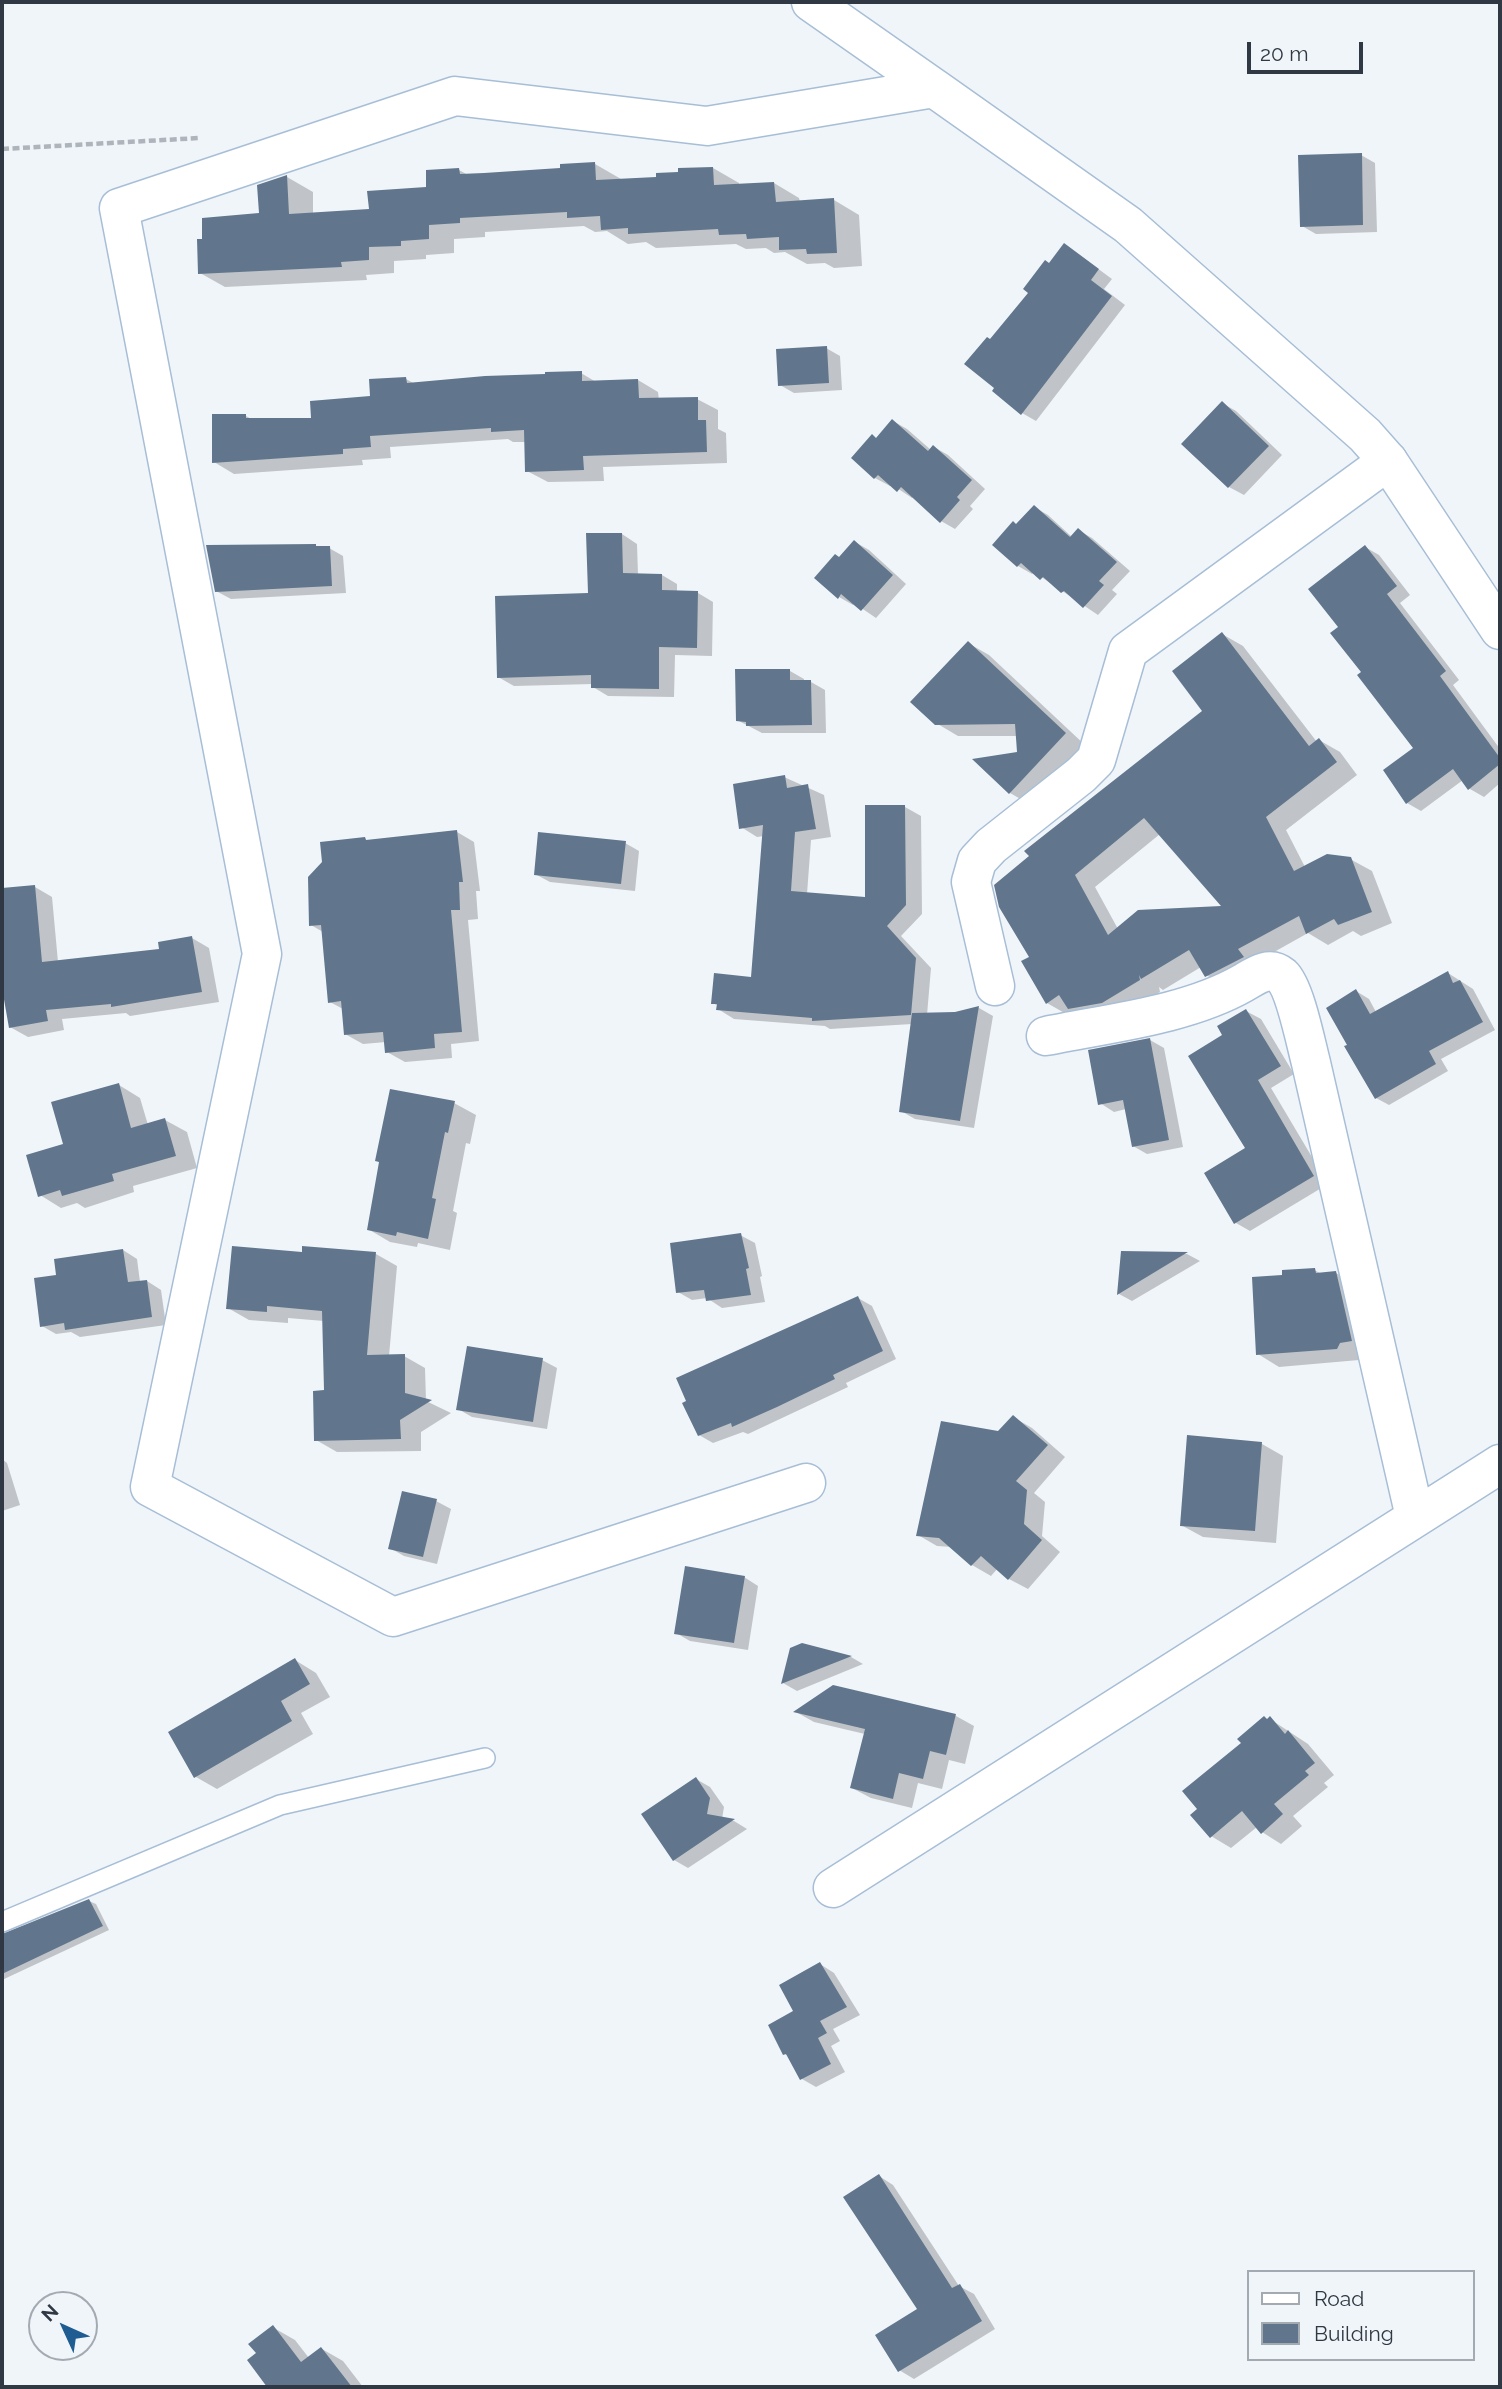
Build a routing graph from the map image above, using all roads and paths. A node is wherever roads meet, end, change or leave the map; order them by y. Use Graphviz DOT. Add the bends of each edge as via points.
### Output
graph roads {
  1 [pos="811,2"];
  2 [pos="934,88"];
  3 [pos="1388,461"];
  4 [pos="1500,630"];
  5 [pos="995,986"];
  6 [pos="1046,1036"];
  7 [pos="1500,1464"];
  8 [pos="806,1483"];
  9 [pos="1415,1517"];
  10 [pos="485,1758"];
  11 [pos="833,1888"];
  12 [pos="2,1922"];
  1 -- 2 [label="street"];
  2 -- 3 [label="street" via="1128,225 1365,435"];
  2 -- 8 [label="street" via="707,126 455,96 120,208 262,954 150,1488 393,1617"];
  3 -- 4 [label="street"];
  3 -- 5 [label="street" via="1128,651 1096,760 977,861 971,882"];
  6 -- 9 [label="street" via="1194,1005 1262,971 1283,977 1291,990 1311,1063"];
  7 -- 9 [label="street"];
  9 -- 11 [label="street"];
  10 -- 12 [label="lane" via="280,1805"];
}
